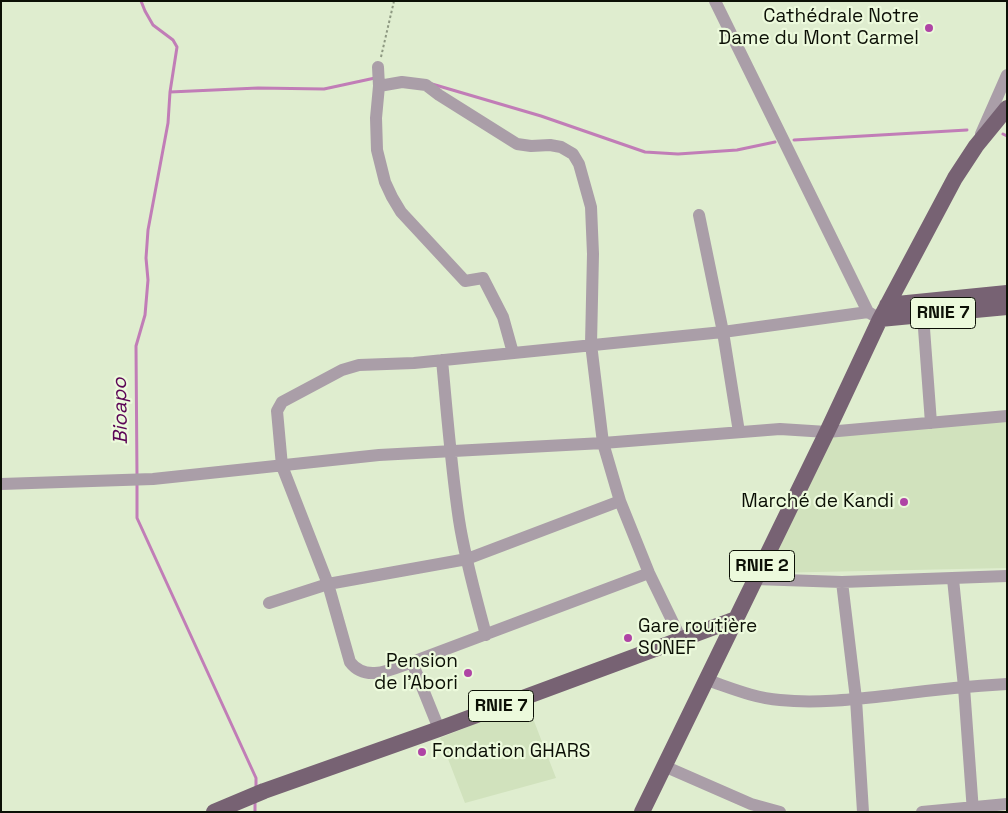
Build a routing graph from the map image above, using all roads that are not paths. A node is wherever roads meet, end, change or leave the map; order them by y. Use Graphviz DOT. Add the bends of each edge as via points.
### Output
graph roads {
  1 [pos="715,1"];
  2 [pos="378,68"];
  3 [pos="1007,75"];
  4 [pos="379,86"];
  5 [pos="1007,108"];
  6 [pos="976,146"];
  7 [pos="699,215"];
  8 [pos="1007,292"];
  9 [pos="1007,307"];
  10 [pos="878,312"];
  11 [pos="923,315"];
  12 [pos="723,332"];
  13 [pos="591,344"];
  14 [pos="513,353"];
  15 [pos="442,360"];
  16 [pos="1007,416"];
  17 [pos="931,423"];
  18 [pos="738,432"];
  19 [pos="828,432"];
  20 [pos="603,443"];
  21 [pos="450,451"];
  22 [pos="282,466"];
  23 [pos="1,484"];
  24 [pos="620,500"];
  25 [pos="467,559"];
  26 [pos="649,573"];
  27 [pos="1007,576"];
  28 [pos="755,579"];
  29 [pos="953,579"];
  30 [pos="842,582"];
  31 [pos="328,584"];
  32 [pos="269,603"];
  33 [pos="736,619"];
  34 [pos="486,635"];
  35 [pos="681,639"];
  36 [pos="412,662"];
  37 [pos="707,680"];
  38 [pos="1007,684"];
  39 [pos="964,686"];
  40 [pos="856,699"];
  41 [pos="439,729"];
  42 [pos="664,766"];
  43 [pos="1007,804"];
  44 [pos="973,809"];
  45 [pos="214,812"];
  46 [pos="642,812"];
  47 [pos="780,812"];
  48 [pos="863,812"];
  49 [pos="922,812"];
  1 -- 10 [label="street"];
  2 -- 4 [label="street"];
  3 -- 6 [label="street"];
  4 -- 13 [label="street" via="402,82 426,85 518,144 550,145 574,154 591,207"];
  4 -- 14 [label="street" via="377,150 392,197 401,212 465,281 483,278 502,316"];
  5 -- 6 [label="main road, RNIE 2"];
  6 -- 10 [label="main road, RNIE 2"];
  7 -- 12 [label="street"];
  8 -- 10 [label="main road, RNIE 7"];
  9 -- 11 [label="main road, RNIE 7"];
  10 -- 11 [label="main road, RNIE 7"];
  10 -- 12 [label="street"];
  10 -- 19 [label="main road, RNIE 2"];
  11 -- 17 [label="street"];
  12 -- 13 [label="street"];
  12 -- 18 [label="street"];
  13 -- 14 [label="street"];
  13 -- 20 [label="street"];
  14 -- 15 [label="street"];
  15 -- 21 [label="street"];
  15 -- 22 [label="street" via="358,365 342,370 282,402 277,411"];
  16 -- 17 [label="street"];
  17 -- 19 [label="street"];
  18 -- 19 [label="street" via="780,429"];
  18 -- 20 [label="street"];
  19 -- 28 [label="main road, RNIE 2"];
  20 -- 21 [label="street"];
  20 -- 24 [label="street"];
  21 -- 22 [label="street"];
  21 -- 25 [label="street"];
  22 -- 23 [label="street" via="153,479"];
  22 -- 31 [label="street"];
  24 -- 25 [label="street"];
  24 -- 26 [label="street"];
  25 -- 31 [label="street"];
  25 -- 34 [label="street"];
  26 -- 34 [label="street"];
  26 -- 35 [label="street"];
  27 -- 29 [label="street"];
  28 -- 30 [label="street"];
  28 -- 33 [label="main road, RNIE 2"];
  29 -- 30 [label="street"];
  29 -- 39 [label="street"];
  30 -- 40 [label="street"];
  31 -- 32 [label="street"];
  31 -- 36 [label="street" via="350,662 354,666 367,674"];
  33 -- 35 [label="main road, RNIE 7 / RNIE 7"];
  33 -- 37 [label="main road, RNIE 2"];
  34 -- 36 [label="street"];
  35 -- 41 [label="main road, RNIE 7 / RNIE 7"];
  36 -- 41 [label="street"];
  37 -- 40 [label="street" via="756,696 781,700"];
  37 -- 42 [label="main road, RNIE 2"];
  38 -- 39 [label="street"];
  39 -- 40 [label="street"];
  39 -- 44 [label="street"];
  40 -- 48 [label="street"];
  41 -- 45 [label="main road, RNIE 7 / RNIE 7"];
  42 -- 46 [label="main road, RNIE 2"];
  42 -- 47 [label="street" via="751,804"];
  43 -- 44 [label="street"];
  44 -- 49 [label="street"];
}
